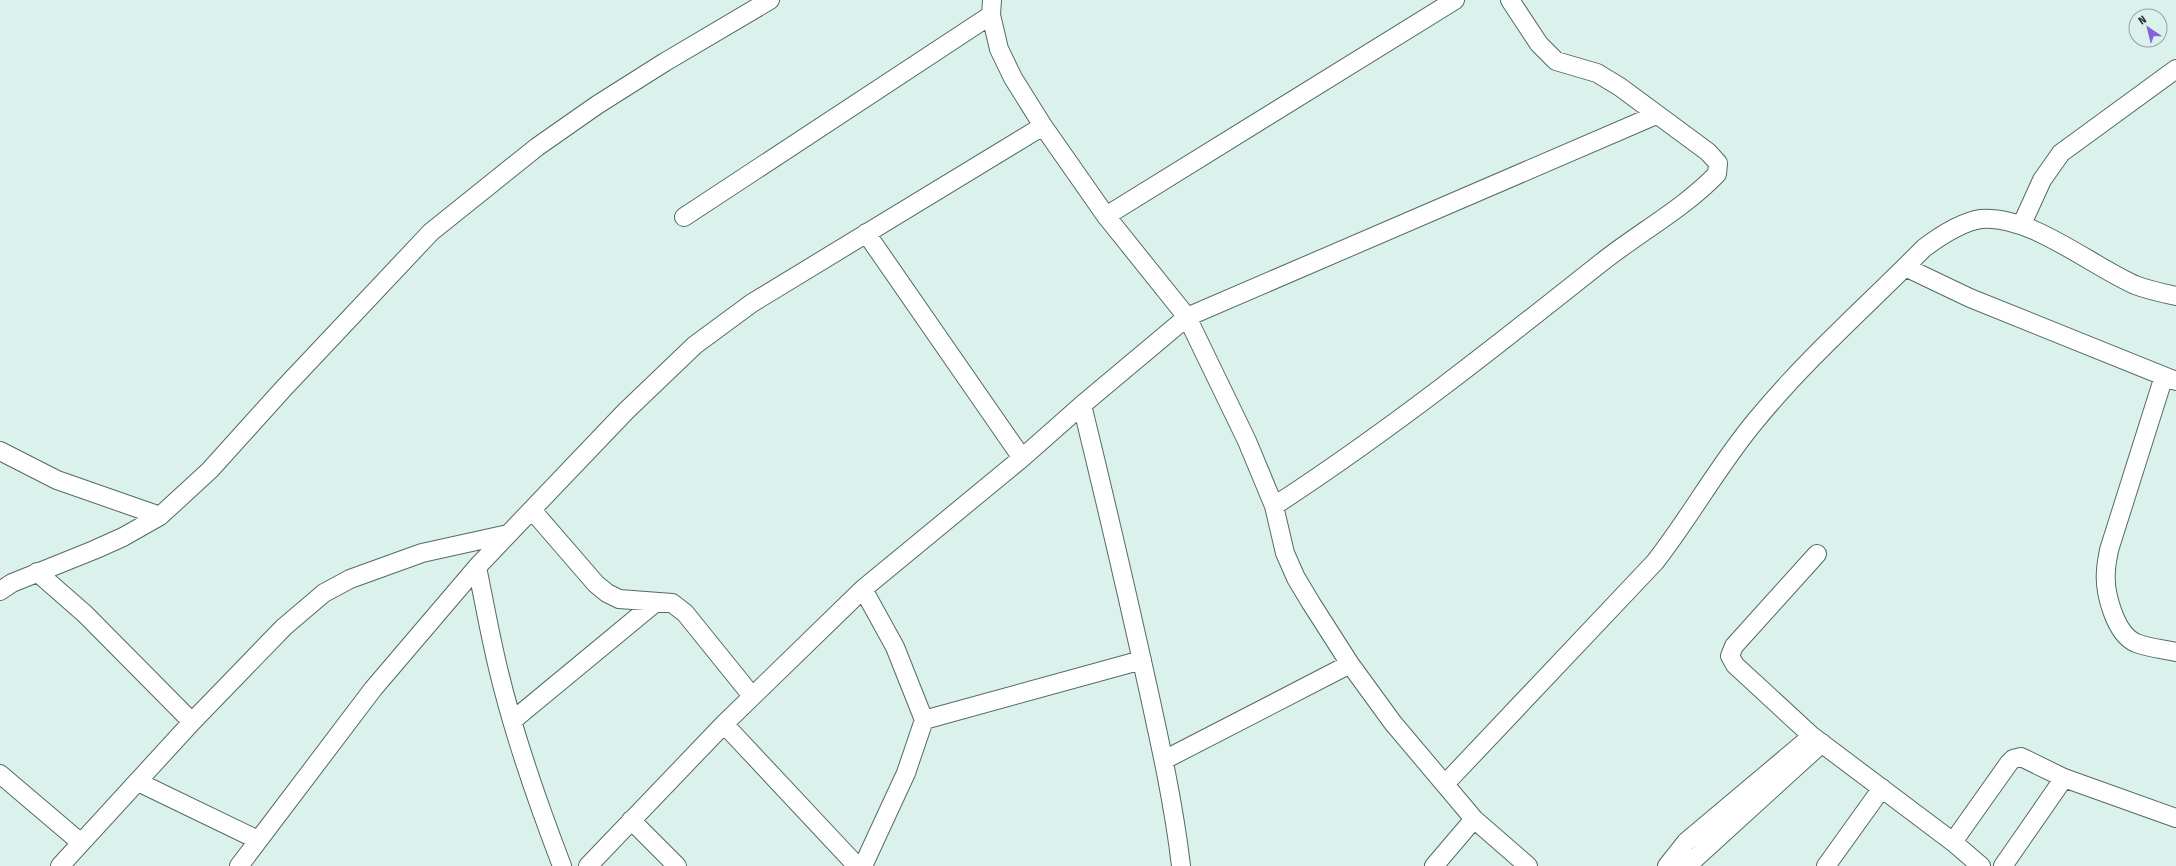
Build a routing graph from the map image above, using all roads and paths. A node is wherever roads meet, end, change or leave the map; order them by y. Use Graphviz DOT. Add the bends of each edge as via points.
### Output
graph roads {
  1 [pos="770,0"];
  2 [pos="1455,0"];
  3 [pos="1510,0"];
  4 [pos="991,7"];
  5 [pos="2176,69"];
  6 [pos="1656,115"];
  7 [pos="1043,126"];
  8 [pos="1106,216"];
  9 [pos="684,217"];
  10 [pos="2022,224"];
  11 [pos="866,234"];
  12 [pos="1905,268"];
  13 [pos="2176,296"];
  14 [pos="1187,317"];
  15 [pos="2170,378"];
  16 [pos="1082,405"];
  17 [pos="0,451"];
  18 [pos="1022,458"];
  19 [pos="1274,506"];
  20 [pos="532,510"];
  21 [pos="160,516"];
  22 [pos="508,534"];
  23 [pos="1817,554"];
  24 [pos="477,567"];
  25 [pos="37,572"];
  26 [pos="863,589"];
  27 [pos="0,591"];
  28 [pos="656,602"];
  29 [pos="2176,652"];
  30 [pos="1142,660"];
  31 [pos="1350,664"];
  32 [pos="752,696"];
  33 [pos="924,720"];
  34 [pos="512,721"];
  35 [pos="192,722"];
  36 [pos="724,724"];
  37 [pos="1817,739"];
  38 [pos="1164,760"];
  39 [pos="0,774"];
  40 [pos="2064,778"];
  41 [pos="138,782"];
  42 [pos="1445,784"];
  43 [pos="1882,788"];
  44 [pos="2176,818"];
  45 [pos="1474,819"];
  46 [pos="631,820"];
  47 [pos="258,840"];
  48 [pos="80,842"];
  49 [pos="1953,842"];
  50 [pos="592,865"];
  51 [pos="60,866"];
  52 [pos="239,866"];
  53 [pos="562,866"];
  54 [pos="677,866"];
  55 [pos="857,866"];
  56 [pos="863,866"];
  57 [pos="1181,866"];
  58 [pos="1434,866"];
  59 [pos="1528,866"];
  60 [pos="1667,866"];
  61 [pos="1687,866"];
  62 [pos="1826,866"];
  63 [pos="1981,866"];
  64 [pos="2003,866"];
  1 -- 21 [label="street" via="597,105 537,147 431,232 210,470"];
  2 -- 8 [label="street"];
  3 -- 6 [label="street" via="1540,44 1556,61 1597,73"];
  4 -- 7 [label="street" via="999,49"];
  4 -- 9 [label="street"];
  5 -- 10 [label="street" via="2061,153 2042,180"];
  6 -- 14 [label="street"];
  6 -- 19 [label="street" via="1708,152 1718,163 1717,174 1675,210 1627,242 1509,336 1343,461"];
  7 -- 8 [label="street"];
  7 -- 11 [label="street"];
  8 -- 14 [label="street"];
  10 -- 12 [label="street" via="1990,219 1962,226 1938,237"];
  10 -- 13 [label="street" via="2135,285"];
  11 -- 18 [label="street"];
  11 -- 20 [label="street" via="752,303 695,345 626,410"];
  12 -- 15 [label="street" via="1977,301"];
  12 -- 42 [label="street" via="1796,374 1741,439 1685,523 1655,562"];
  14 -- 16 [label="street"];
  14 -- 19 [label="street" via="1247,441"];
  15 -- 29 [label="street" via="2109,550 2106,572 2109,601 2114,616 2124,632 2135,642"];
  16 -- 18 [label="street"];
  16 -- 30 [label="street"];
  17 -- 21 [label="street" via="57,480"];
  18 -- 26 [label="street"];
  19 -- 31 [label="street" via="1285,553 1296,578"];
  20 -- 22 [label="street"];
  20 -- 28 [label="street" via="596,584 607,593 619,598"];
  21 -- 25 [label="street" via="112,542"];
  22 -- 24 [label="street"];
  22 -- 35 [label="street" via="422,553 350,579 324,593 284,627"];
  23 -- 37 [label="street" via="1734,646 1730,656 1734,665"];
  24 -- 34 [label="street" via="498,669"];
  24 -- 47 [label="street" via="373,689"];
  25 -- 27 [label="street"];
  25 -- 35 [label="street" via="85,614"];
  26 -- 32 [label="street"];
  26 -- 33 [label="street" via="895,647"];
  28 -- 32 [label="street" via="672,603 685,613"];
  28 -- 34 [label="street"];
  30 -- 33 [label="street"];
  30 -- 38 [label="street"];
  31 -- 38 [label="street"];
  31 -- 42 [label="street" via="1393,723"];
  32 -- 36 [label="street"];
  33 -- 56 [label="street" via="906,773"];
  34 -- 53 [label="street"];
  35 -- 41 [label="street"];
  36 -- 46 [label="street"];
  36 -- 55 [label="street"];
  37 -- 43 [label="street"];
  37 -- 60 [label="street" via="1686,842"];
  37 -- 61 [label="street"];
  38 -- 57 [label="street"];
  39 -- 48 [label="street"];
  40 -- 44 [label="street"];
  40 -- 49 [label="street" via="2021,757 2013,759"];
  40 -- 64 [label="street"];
  41 -- 47 [label="street"];
  41 -- 48 [label="street"];
  42 -- 45 [label="street"];
  43 -- 49 [label="street"];
  43 -- 62 [label="street"];
  45 -- 58 [label="street"];
  45 -- 59 [label="street"];
  46 -- 50 [label="street"];
  46 -- 54 [label="street"];
  47 -- 52 [label="street"];
  48 -- 51 [label="street"];
  49 -- 63 [label="street"];
}
